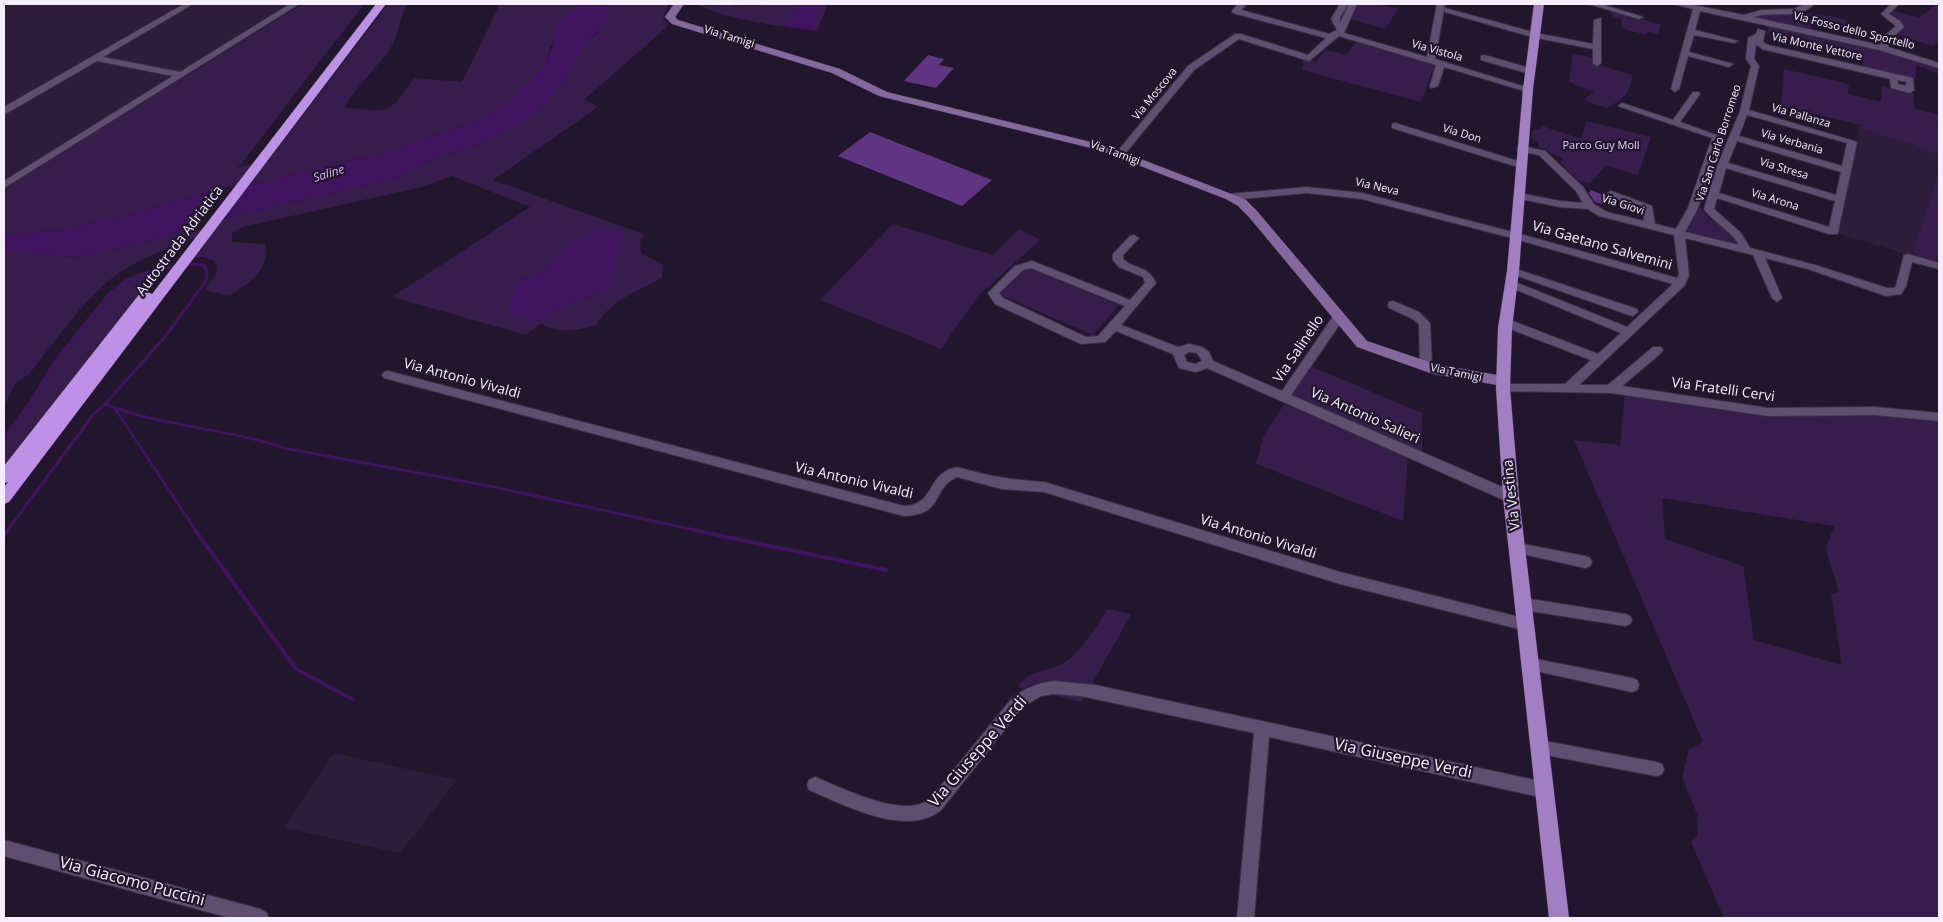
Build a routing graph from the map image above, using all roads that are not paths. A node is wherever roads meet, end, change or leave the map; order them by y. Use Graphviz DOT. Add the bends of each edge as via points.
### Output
graph roads {
  1 [pos="190,4"];
  2 [pos="295,4"];
  3 [pos="372,4"];
  4 [pos="381,4"];
  5 [pos="679,4"];
  6 [pos="1441,4"];
  7 [pos="1539,4"];
  8 [pos="1593,4"];
  9 [pos="1678,4"];
  10 [pos="1810,4"];
  11 [pos="1895,4"];
  12 [pos="1346,5"];
  13 [pos="1241,6"];
  14 [pos="1694,7"];
  15 [pos="1448,10"];
  16 [pos="1639,17"];
  17 [pos="1746,17"];
  18 [pos="1598,20"];
  19 [pos="1762,21"];
  20 [pos="1691,32"];
  21 [pos="1338,33"];
  22 [pos="1534,36"];
  23 [pos="1760,36"];
  24 [pos="1734,42"];
  25 [pos="1884,46"];
  26 [pos="1598,47"];
  27 [pos="1685,53"];
  28 [pos="95,58"];
  29 [pos="1484,58"];
  30 [pos="1430,60"];
  31 [pos="1597,63"];
  32 [pos="1441,64"];
  33 [pos="1729,64"];
  34 [pos="1939,66"];
  35 [pos="1530,71"];
  36 [pos="181,75"];
  37 [pos="1894,76"];
  38 [pos="1434,86"];
  39 [pos="1674,89"];
  40 [pos="1528,90"];
  41 [pos="1696,94"];
  42 [pos="1622,106"];
  43 [pos="4,111"];
  44 [pos="1744,111"];
  45 [pos="1676,123"];
  46 [pos="1395,126"];
  47 [pos="1733,137"];
  48 [pos="1522,149"];
  49 [pos="1120,154"];
  50 [pos="1724,164"];
  51 [pos="1521,165"];
  52 [pos="1845,169"];
  53 [pos="4,185"];
  54 [pos="1611,194"];
  55 [pos="1714,194"];
  56 [pos="1519,196"];
  57 [pos="1230,197"];
  58 [pos="1839,199"];
  59 [pos="1590,206"];
  60 [pos="1650,226"];
  61 [pos="1678,233"];
  62 [pos="1516,236"];
  63 [pos="1134,238"];
  64 [pos="1751,251"];
  65 [pos="1939,266"];
  66 [pos="1512,278"];
  67 [pos="1681,283"];
  68 [pos="1777,298"];
  69 [pos="1132,305"];
  70 [pos="1393,305"];
  71 [pos="1633,312"];
  72 [pos="1338,318"];
  73 [pos="1506,322"];
  74 [pos="1114,326"];
  75 [pos="1629,332"];
  76 [pos="1657,350"];
  77 [pos="1179,352"];
  78 [pos="1601,359"];
  79 [pos="1207,363"];
  80 [pos="1426,367"];
  81 [pos="388,375"];
  82 [pos="1503,385"];
  83 [pos="1568,388"];
  84 [pos="1611,389"];
  85 [pos="1284,397"];
  86 [pos="1939,417"];
  87 [pos="4,477"];
  88 [pos="1511,496"];
  89 [pos="4,498"];
  90 [pos="1518,548"];
  91 [pos="1585,562"];
  92 [pos="1524,604"];
  93 [pos="1625,620"];
  94 [pos="1527,625"];
  95 [pos="1531,664"];
  96 [pos="1632,685"];
  97 [pos="1262,728"];
  98 [pos="1540,747"];
  99 [pos="1656,769"];
  100 [pos="815,784"];
  101 [pos="1544,790"];
  102 [pos="4,848"];
  103 [pos="260,918"];
  104 [pos="1246,918"];
  105 [pos="1559,918"];
  1 -- 28 [label="street"];
  2 -- 36 [label="street"];
  3 -- 87 [label="highway, Autostrada Adriatica"];
  4 -- 89 [label="highway, Autostrada Adriatica"];
  5 -- 49 [label="street, Via Tamigi" via="670,17 675,22 836,71 878,93"];
  6 -- 30 [label="street"];
  7 -- 22 [label="main road, Via Vestina"];
  8 -- 16 [label="street"];
  9 -- 14 [label="street, Via Fosso dello Sportello"];
  10 -- 17 [label="street" via="1798,11 1761,11"];
  11 -- 25 [label="street" via="1885,14 1900,26 1886,39"];
  12 -- 21 [label="street" via="1335,17"];
  13 -- 21 [label="street, Via Vistola" via="1236,11 1328,36"];
  14 -- 17 [label="street, Via Fosso dello Sportello"];
  14 -- 20 [label="street"];
  15 -- 22 [label="street"];
  17 -- 19 [label="street, Via Fosso dello Sportello"];
  18 -- 26 [label="street"];
  19 -- 23 [label="street, Via Monte Vettore"];
  19 -- 34 [label="street, Via Fosso dello Sportello" via="1889,50"];
  20 -- 24 [label="street"];
  20 -- 27 [label="street"];
  21 -- 30 [label="street, Via Vistola"];
  21 -- 49 [label="street, Via Moscova" via="1309,58 1238,36 1191,68"];
  22 -- 26 [label="street"];
  22 -- 35 [label="main road, Via Vestina"];
  23 -- 37 [label="street, Via Monte Vettore" via="1758,43 1765,47"];
  23 -- 44 [label="street, Via San Carlo Borromeo" via="1752,38 1750,59 1755,66"];
  26 -- 31 [label="street"];
  27 -- 33 [label="street"];
  27 -- 39 [label="street"];
  28 -- 36 [label="street"];
  28 -- 43 [label="street"];
  29 -- 35 [label="street"];
  30 -- 32 [label="street, Via Vistola"];
  32 -- 38 [label="street"];
  32 -- 40 [label="street, Via Vistola"];
  35 -- 40 [label="main road, Via Vestina"];
  36 -- 53 [label="street"];
  40 -- 48 [label="main road, Via Vestina"];
  41 -- 45 [label="street"];
  42 -- 45 [label="street"];
  44 -- 47 [label="street, Via San Carlo Borromeo"];
  44 -- 52 [label="street, Via Pallanza" via="1852,143"];
  45 -- 61 [label="street" via="1718,137 1693,208"];
  46 -- 51 [label="street, Via Don"];
  47 -- 50 [label="street, Via San Carlo Borromeo"];
  47 -- 52 [label="street, Via Verbania"];
  48 -- 51 [label="main road, Via Vestina"];
  48 -- 59 [label="street, Via Giovi" via="1542,153 1580,189"];
  49 -- 57 [label="street, Via Tamigi"];
  50 -- 55 [label="street, Via San Carlo Borromeo"];
  50 -- 58 [label="street, Via Stresa"];
  51 -- 56 [label="main road, Via Vestina"];
  52 -- 58 [label="street"];
  54 -- 60 [label="street, Via Giovi" via="1648,208"];
  55 -- 58 [label="street, Via Arona" via="1831,231"];
  55 -- 64 [label="street, Via San Carlo Borromeo" via="1709,209 1732,227"];
  56 -- 59 [label="street"];
  56 -- 62 [label="main road, Via Vestina"];
  57 -- 62 [label="street, Via Neva" via="1295,190 1337,192"];
  57 -- 72 [label="street, Via Tamigi" via="1254,214"];
  59 -- 60 [label="street, Via Giovi" via="1603,214"];
  60 -- 61 [label="street, Via Giovi"];
  61 -- 64 [label="street, Via Giovi"];
  61 -- 67 [label="street" via="1684,275"];
  62 -- 66 [label="main road, Via Vestina"];
  62 -- 67 [label="street, Via Gaetano Salvemini"];
  63 -- 69 [label="street" via="1118,254 1118,260 1147,275 1151,281"];
  64 -- 65 [label="street, Via Giovi" via="1886,292 1897,292 1901,286 1908,257"];
  64 -- 68 [label="street"];
  66 -- 71 [label="street"];
  66 -- 73 [label="main road, Via Vestina"];
  66 -- 75 [label="street"];
  67 -- 75 [label="street"];
  69 -- 74 [label="street"];
  69 -- 74 [label="street" via="1032,264 1019,268 993,293 999,301 1085,341 1101,339"];
  70 -- 80 [label="street" via="1423,322"];
  72 -- 80 [label="street, Via Tamigi" via="1365,346"];
  72 -- 85 [label="street, Via Salinello"];
  73 -- 78 [label="street"];
  73 -- 82 [label="main road, Via Vestina"];
  74 -- 77 [label="street, Via Antonio Salieri"];
  75 -- 78 [label="street"];
  76 -- 84 [label="street"];
  77 -- 79 [label="street, Via Antonio Salieri" via="1198,349 1208,356"];
  77 -- 79 [label="street, Via Antonio Salieri" via="1180,362 1187,367 1200,368"];
  78 -- 83 [label="street"];
  79 -- 85 [label="street, Via Antonio Salieri"];
  80 -- 82 [label="street, Via Tamigi"];
  81 -- 94 [label="street, Via Antonio Vivaldi" via="904,511 926,507 944,478 956,472 1002,484 1044,487 1334,576"];
  82 -- 83 [label="street, Via Fratelli Cervi"];
  82 -- 88 [label="main road, Via Vestina"];
  83 -- 84 [label="street, Via Fratelli Cervi"];
  84 -- 86 [label="street, Via Fratelli Cervi" via="1768,412 1875,411"];
  85 -- 88 [label="street, Via Antonio Salieri"];
  88 -- 90 [label="main road, Via Vestina"];
  90 -- 91 [label="street"];
  90 -- 92 [label="main road, Via Vestina"];
  92 -- 93 [label="street"];
  92 -- 94 [label="main road, Via Vestina"];
  94 -- 95 [label="main road, Via Vestina"];
  95 -- 96 [label="street"];
  95 -- 98 [label="main road, Via Vestina"];
  97 -- 100 [label="street, Via Giuseppe Verdi" via="1112,695 1048,688 1028,694 1018,702 936,804 925,812 909,814 879,807 841,797"];
  97 -- 101 [label="street, Via Giuseppe Verdi"];
  97 -- 104 [label="street"];
  98 -- 99 [label="street"];
  98 -- 101 [label="main road, Via Vestina"];
  101 -- 105 [label="main road, Via Vestina"];
  102 -- 103 [label="street, Via Giacomo Puccini"];
}
